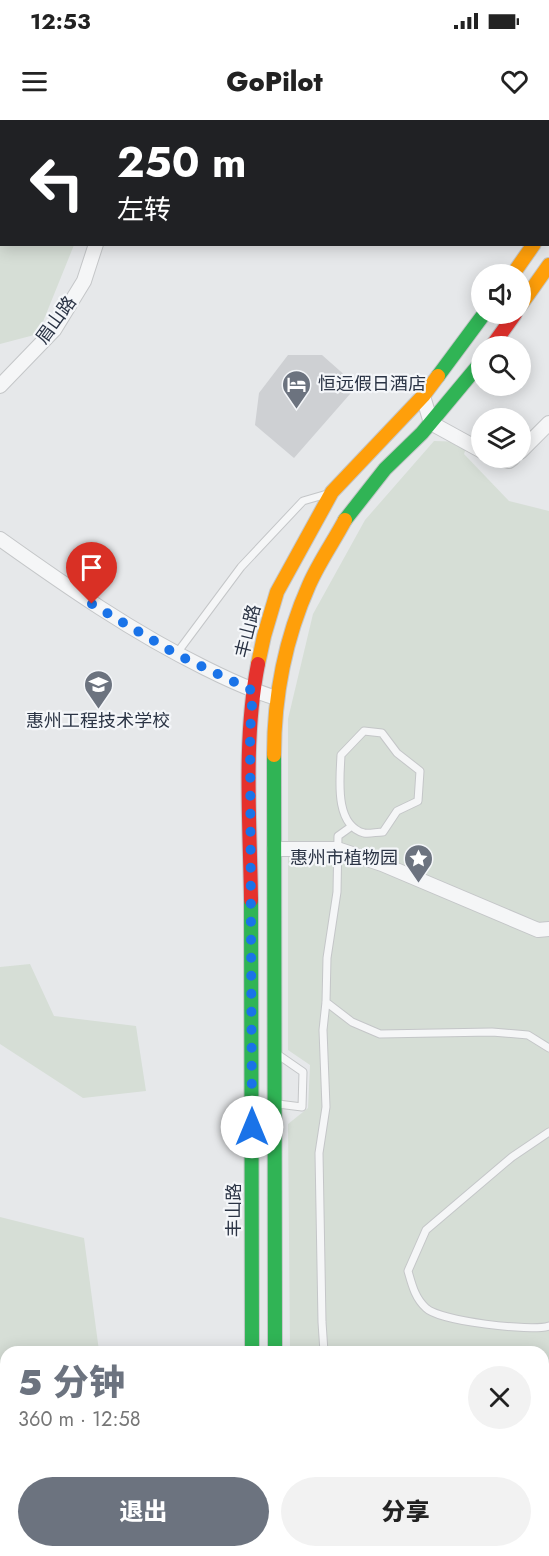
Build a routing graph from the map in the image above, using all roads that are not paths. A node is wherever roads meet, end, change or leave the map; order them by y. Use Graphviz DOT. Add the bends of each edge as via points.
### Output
graph roads {
  1 [pos="95,246"];
  2 [pos="533,246"];
  3 [pos="520,264"];
  4 [pos="549,265"];
  5 [pos="531,290"];
  6 [pos="477,324"];
  7 [pos="471,374"];
  8 [pos="0,386"];
  9 [pos="423,396"];
  10 [pos="431,423"];
  11 [pos="549,423"];
  12 [pos="531,441"];
  13 [pos="471,445"];
  14 [pos="332,492"];
  15 [pos="0,539"];
  16 [pos="176,654"];
  17 [pos="253,691"];
  18 [pos="277,698"];
  19 [pos="352,826"];
  20 [pos="274,849"];
  21 [pos="337,849"];
  22 [pos="549,929"];
  23 [pos="326,1002"];
  24 [pos="549,1048"];
  25 [pos="275,1052"];
  26 [pos="252,1079"];
  27 [pos="274,1104"];
  28 [pos="549,1132"];
  29 [pos="549,1326"];
  30 [pos="252,1346"];
  31 [pos="275,1346"];
  32 [pos="324,1346"];
  1 -- 8 [label="street, 眉山路" via="84,281 54,330"];
  2 -- 3 [label="main road"];
  4 -- 5 [label="main road"];
  6 -- 9 [label="main road, 丰山路"];
  7 -- 10 [label="main road"];
  9 -- 10 [label="street"];
  9 -- 14 [label="main road, 丰山路"];
  10 -- 13 [label="street"];
  10 -- 18 [label="main road" via="385,469 346,519 310,584 291,631"];
  11 -- 12 [label="street"];
  14 -- 16 [label="lane" via="303,501 241,567"];
  14 -- 17 [label="main road, 丰山路" via="277,592"];
  15 -- 16 [label="street" via="92,604"];
  16 -- 17 [label="street"];
  17 -- 18 [label="street"];
  17 -- 26 [label="main road, 丰山路"];
  18 -- 20 [label="main road"];
  19 -- 19 [label="lane" via="364,833 383,832 397,811 418,801 420,771 396,753 382,733 364,730 341,755 342,811"];
  19 -- 21 [label="lane" via="338,836"];
  20 -- 21 [label="street"];
  20 -- 25 [label="main road"];
  21 -- 22 [label="street" via="538,930"];
  21 -- 23 [label="lane" via="337,892 327,958"];
  23 -- 24 [label="lane" via="352,1022 380,1034 492,1032 528,1035"];
  23 -- 32 [label="lane" via="322,1058 326,1107 319,1153"];
  25 -- 27 [label="main road"];
  25 -- 27 [label="lane" via="303,1072 302,1107"];
  26 -- 27 [label="main road"];
  26 -- 30 [label="main road, 丰山路"];
  27 -- 31 [label="main road"];
  28 -- 29 [label="lane" via="512,1156 426,1230 408,1271 415,1296 428,1310 462,1321"];
}
